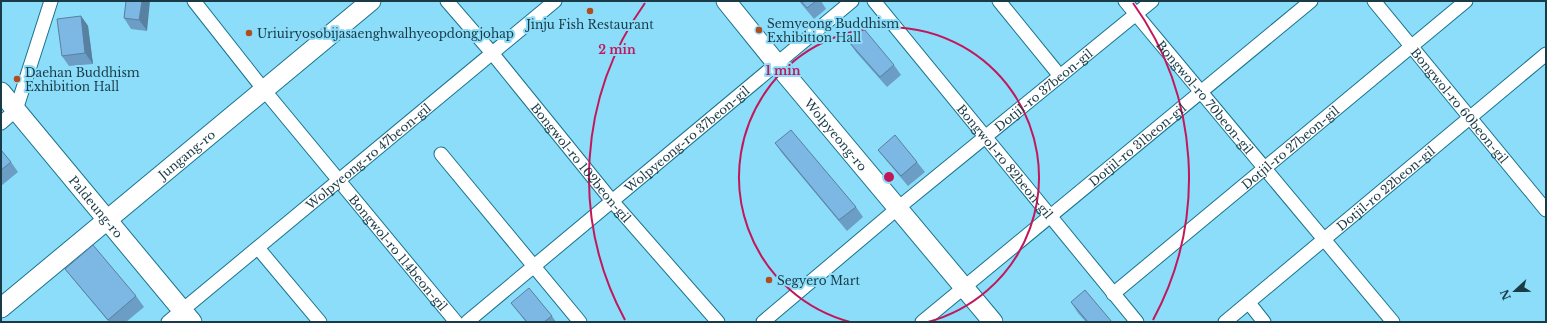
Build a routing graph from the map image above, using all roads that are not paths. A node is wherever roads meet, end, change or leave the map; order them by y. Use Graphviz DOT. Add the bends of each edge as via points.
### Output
graph roads {
  1 [pos="51,1"];
  2 [pos="371,1"];
  3 [pos="447,1"];
  4 [pos="555,1"];
  5 [pos="726,1"];
  6 [pos="852,1"];
  7 [pos="874,1"];
  8 [pos="999,1"];
  9 [pos="1125,1"];
  10 [pos="1152,1"];
  11 [pos="1311,1"];
  12 [pos="1374,1"];
  13 [pos="1466,1"];
  14 [pos="197,2"];
  15 [pos="1136,14"];
  16 [pos="1411,47"];
  17 [pos="492,53"];
  18 [pos="1546,54"];
  19 [pos="777,64"];
  20 [pos="1060,76"];
  21 [pos="264,90"];
  22 [pos="1,92"];
  23 [pos="1201,92"];
  24 [pos="16,110"];
  25 [pos="1470,118"];
  26 [pos="1,123"];
  27 [pos="985,137"];
  28 [pos="441,154"];
  29 [pos="1265,168"];
  30 [pos="338,181"];
  31 [pos="612,201"];
  32 [pos="898,208"];
  33 [pos="1546,210"];
  34 [pos="1050,216"];
  35 [pos="108,220"];
  36 [pos="1324,240"];
  37 [pos="258,248"];
  38 [pos="534,266"];
  39 [pos="964,287"];
  40 [pos="1113,294"];
  41 [pos="1249,303"];
  42 [pos="1,308"];
  43 [pos="181,318"];
  44 [pos="320,322"];
  45 [pos="456,322"];
  46 [pos="467,322"];
  47 [pos="580,322"];
  48 [pos="718,322"];
  49 [pos="763,322"];
  50 [pos="922,322"];
  51 [pos="993,322"];
  52 [pos="1136,322"];
  53 [pos="1225,322"];
  54 [pos="1264,322"];
  55 [pos="1393,322"];
  1 -- 24 [label="street"];
  2 -- 21 [label="main road, Jungang-ro"];
  3 -- 17 [label="street, Bongwol-ro 102beon-gil"];
  4 -- 17 [label="street, Wolpyeong-ro 47beon-gil"];
  5 -- 19 [label="main road, Wolpyeong-ro"];
  6 -- 19 [label="street, Wolpyeong-ro 37beon-gil"];
  7 -- 27 [label="street, Bongwol-ro 82beon-gil"];
  8 -- 20 [label="street"];
  9 -- 15 [label="street, Bongwol-ro 70beon-gil"];
  10 -- 15 [label="street, Dotjil-ro 37beon-gil"];
  11 -- 23 [label="street, Dotjil-ro 31beon-gil"];
  12 -- 16 [label="street, Bongwol-ro 60beon-gil"];
  13 -- 16 [label="street, Dotjil-ro 27beon-gil"];
  14 -- 21 [label="street, Bongwol-ro 114beon-gil"];
  15 -- 20 [label="street, Dotjil-ro 37beon-gil"];
  15 -- 23 [label="street, Bongwol-ro 70beon-gil"];
  16 -- 25 [label="street, Bongwol-ro 60beon-gil"];
  16 -- 29 [label="street, Dotjil-ro 27beon-gil"];
  17 -- 30 [label="street, Wolpyeong-ro 47beon-gil"];
  17 -- 31 [label="street, Bongwol-ro 102beon-gil"];
  18 -- 25 [label="street, Dotjil-ro 22beon-gil"];
  19 -- 31 [label="street, Wolpyeong-ro 37beon-gil"];
  19 -- 32 [label="main road, Wolpyeong-ro"];
  20 -- 27 [label="street, Dotjil-ro 37beon-gil"];
  21 -- 30 [label="street, Bongwol-ro 114beon-gil"];
  21 -- 35 [label="main road, Jungang-ro"];
  22 -- 24 [label="main road, Paldeung-ro"];
  23 -- 29 [label="street, Bongwol-ro 70beon-gil"];
  23 -- 34 [label="street, Dotjil-ro 31beon-gil"];
  24 -- 26 [label="street"];
  24 -- 35 [label="main road, Paldeung-ro"];
  25 -- 33 [label="street, Bongwol-ro 60beon-gil"];
  25 -- 36 [label="street, Dotjil-ro 22beon-gil"];
  27 -- 32 [label="street, Dotjil-ro 37beon-gil"];
  27 -- 34 [label="street, Bongwol-ro 82beon-gil"];
  28 -- 38 [label="street"];
  29 -- 36 [label="street, Bongwol-ro 70beon-gil"];
  29 -- 40 [label="street, Dotjil-ro 27beon-gil"];
  30 -- 37 [label="street, Wolpyeong-ro 47beon-gil"];
  30 -- 45 [label="street, Bongwol-ro 114beon-gil"];
  31 -- 38 [label="street, Wolpyeong-ro 37beon-gil"];
  31 -- 48 [label="street, Bongwol-ro 102beon-gil"];
  32 -- 39 [label="main road, Wolpyeong-ro"];
  32 -- 49 [label="street, Dotjil-ro 37beon-gil"];
  34 -- 39 [label="street, Dotjil-ro 31beon-gil"];
  34 -- 40 [label="street, Bongwol-ro 82beon-gil"];
  35 -- 42 [label="main road, Jungang-ro"];
  35 -- 43 [label="main road, Paldeung-ro"];
  36 -- 41 [label="street, Dotjil-ro 22beon-gil"];
  36 -- 55 [label="street, Bongwol-ro 70beon-gil"];
  37 -- 43 [label="street, Wolpyeong-ro 47beon-gil"];
  37 -- 44 [label="street"];
  38 -- 46 [label="street, Wolpyeong-ro 37beon-gil"];
  38 -- 47 [label="street"];
  39 -- 50 [label="street, Dotjil-ro 31beon-gil"];
  39 -- 51 [label="main road, Wolpyeong-ro"];
  40 -- 52 [label="street, Bongwol-ro 82beon-gil"];
  41 -- 53 [label="street, Dotjil-ro 22beon-gil"];
  41 -- 54 [label="street"];
}
